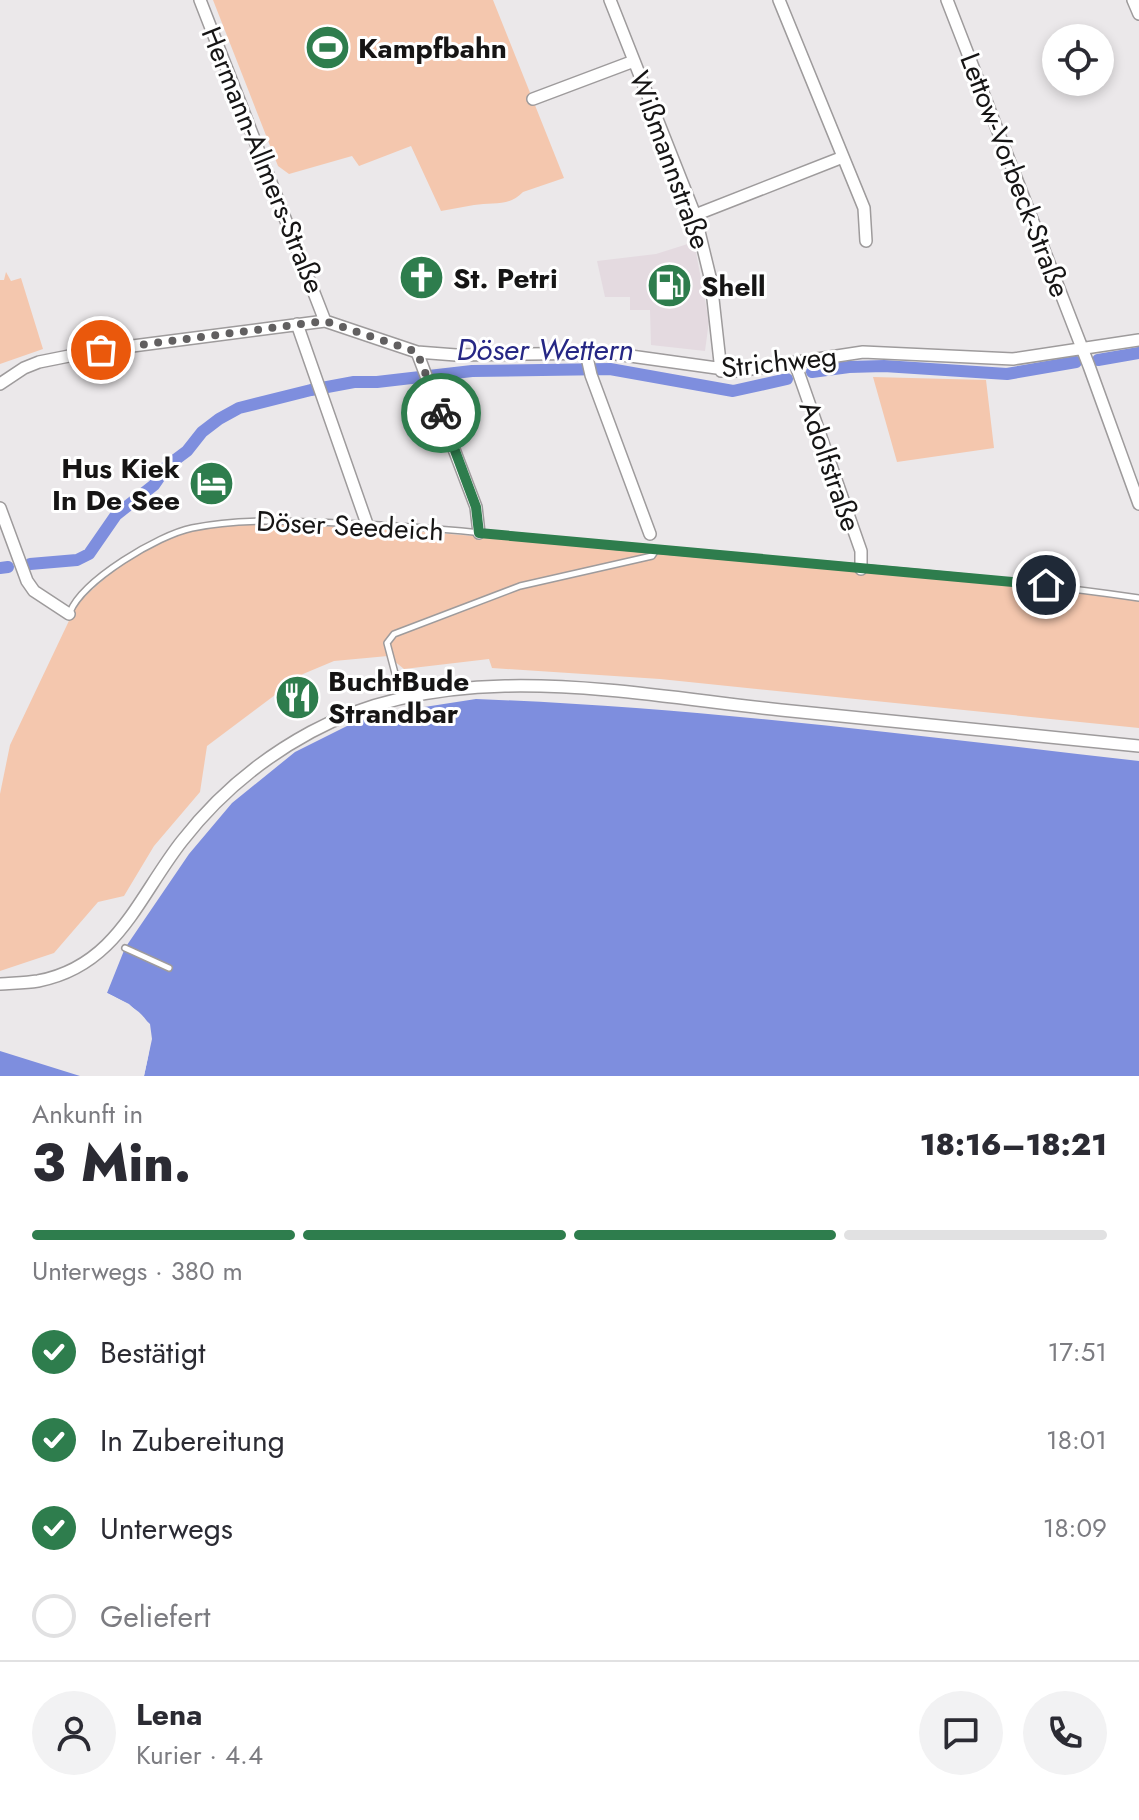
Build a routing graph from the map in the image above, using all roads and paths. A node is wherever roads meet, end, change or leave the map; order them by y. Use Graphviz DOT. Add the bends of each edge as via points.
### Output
graph roads {
  1 [pos="200,0"];
  2 [pos="610,0"];
  3 [pos="779,0"];
  4 [pos="947,0"];
  5 [pos="1133,0"];
  6 [pos="1139,14"];
  7 [pos="634,61"];
  8 [pos="533,99"];
  9 [pos="843,157"];
  10 [pos="695,215"];
  11 [pos="866,241"];
  12 [pos="325,321"];
  13 [pos="297,324"];
  14 [pos="1139,340"];
  15 [pos="1083,349"];
  16 [pos="417,352"];
  17 [pos="795,363"];
  18 [pos="588,364"];
  19 [pos="721,371"];
  20 [pos="0,384"];
  21 [pos="1139,504"];
  22 [pos="0,508"];
  23 [pos="367,524"];
  24 [pos="479,533"];
  25 [pos="650,534"];
  26 [pos="656,550"];
  27 [pos="861,569"];
  28 [pos="1139,598"];
  29 [pos="69,614"];
  30 [pos="401,696"];
  31 [pos="1139,746"];
  32 [pos="125,948"];
  33 [pos="169,968"];
  34 [pos="0,984"];
  1 -- 12 [label="street, Hermann-Allmers-Straße"];
  2 -- 7 [label="street, Wißmannstraße"];
  3 -- 9 [label="street"];
  4 -- 15 [label="street, Lettow-Vorbeck-Straße"];
  5 -- 6 [label="street"];
  7 -- 8 [label="street"];
  7 -- 10 [label="street, Wißmannstraße"];
  9 -- 10 [label="street"];
  9 -- 11 [label="street" via="864,208"];
  10 -- 19 [label="street, Wißmannstraße" via="711,281"];
  12 -- 13 [label="street, Strichweg"];
  12 -- 16 [label="street, Strichweg"];
  13 -- 20 [label="street, Strichweg" via="39,362"];
  13 -- 23 [label="street"];
  14 -- 15 [label="street, Strichweg"];
  15 -- 17 [label="street, Strichweg" via="996,359 863,352"];
  15 -- 21 [label="street, Lettow-Vorbeck-Straße"];
  16 -- 18 [label="street, Strichweg"];
  16 -- 24 [label="street" via="476,507"];
  17 -- 19 [label="street, Strichweg"];
  17 -- 27 [label="street, Adolfstraße" via="861,551"];
  18 -- 19 [label="street, Strichweg" via="636,356"];
  18 -- 25 [label="street"];
  22 -- 29 [label="street" via="27,581"];
  23 -- 24 [label="lane, Döser Seedeich"];
  23 -- 29 [label="lane, Döser Seedeich" via="242,521 189,528 150,543 113,568 80,594"];
  24 -- 26 [label="lane, Döser Seedeich"];
  26 -- 27 [label="lane, Döser Seedeich"];
  26 -- 30 [label="lane" via="652,556 520,586 394,634 387,643"];
  27 -- 28 [label="lane, Döser Seedeich"];
  30 -- 31 [label="street" via="526,686"];
  30 -- 34 [label="street" via="315,730 235,785 181,842 123,929 102,951 64,973"];
  32 -- 33 [label="lane"];
}
